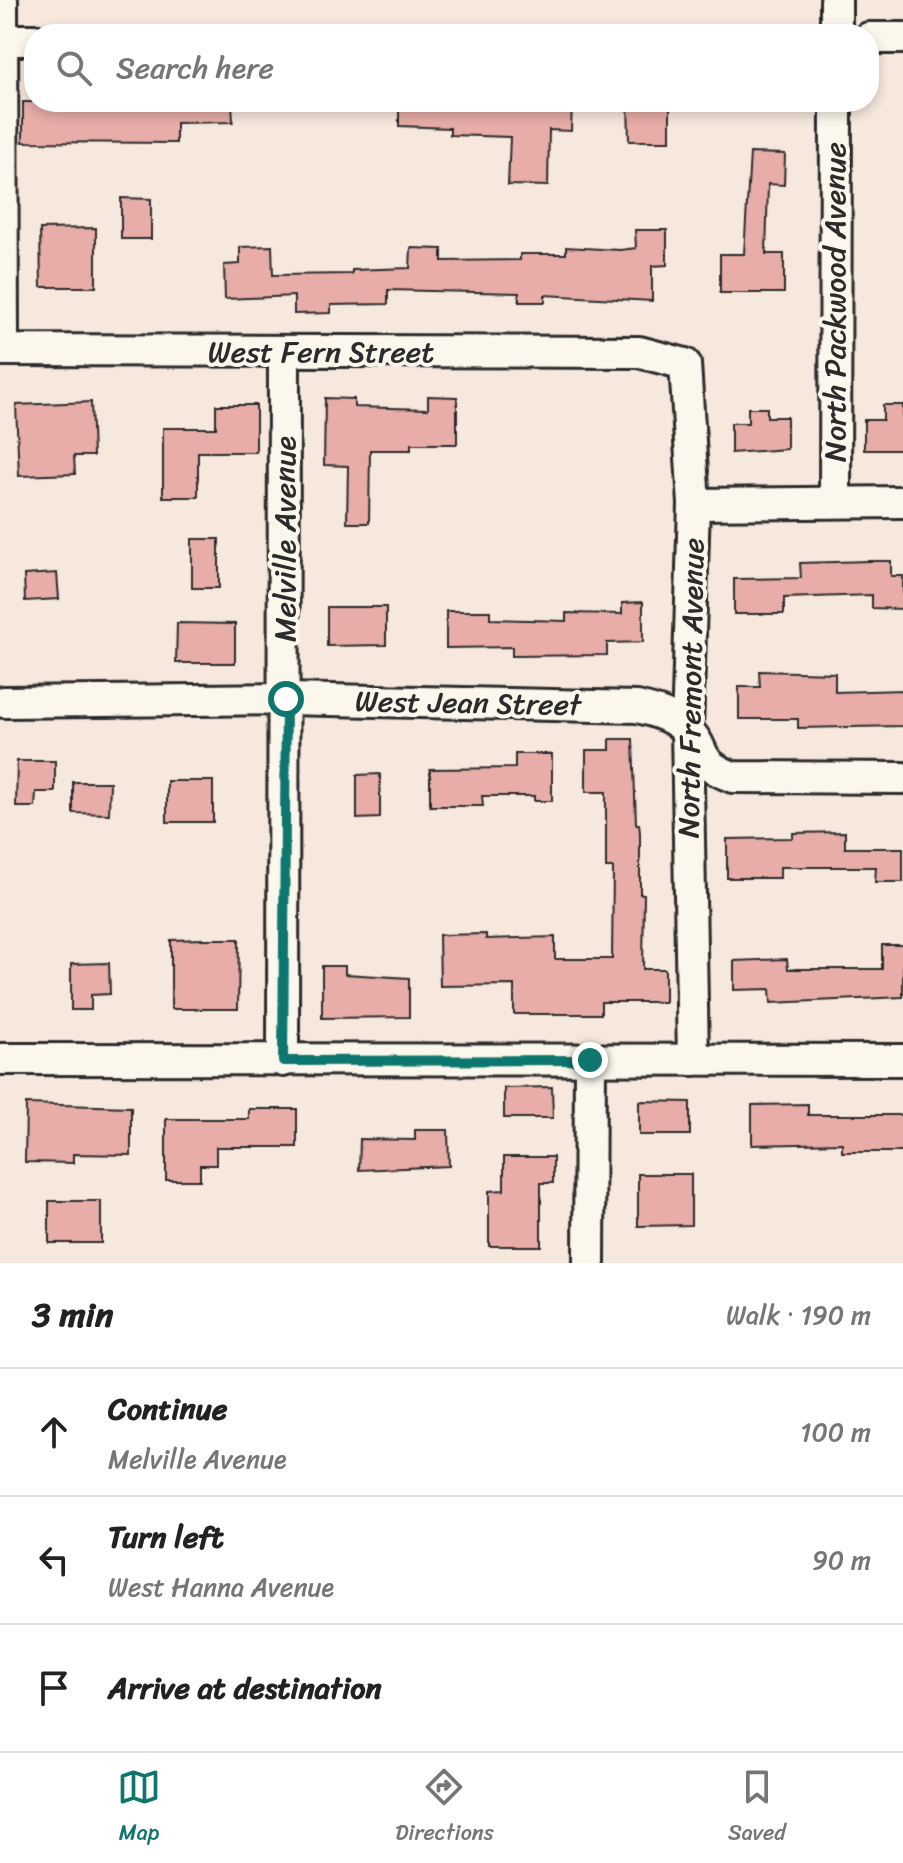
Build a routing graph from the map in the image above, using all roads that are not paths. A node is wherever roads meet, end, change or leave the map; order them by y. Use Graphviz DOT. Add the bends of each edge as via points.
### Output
graph roads {
  1 [pos="2,0"];
  2 [pos="836,0"];
  3 [pos="836,24"];
  4 [pos="879,38"];
  5 [pos="903,38"];
  6 [pos="1,40"];
  7 [pos="24,40"];
  8 [pos="836,112"];
  9 [pos="284,352"];
  10 [pos="639,352"];
  11 [pos="835,502"];
  12 [pos="903,502"];
  13 [pos="694,504"];
  14 [pos="286,699"];
  15 [pos="4,702"];
  16 [pos="687,730"];
  17 [pos="903,778"];
  18 [pos="0,1059"];
  19 [pos="590,1060"];
  20 [pos="693,1060"];
  21 [pos="903,1060"];
  22 [pos="283,1061"];
  23 [pos="589,1263"];
  1 -- 6 [label="street"];
  2 -- 3 [label="street"];
  4 -- 5 [label="street"];
  6 -- 7 [label="street"];
  6 -- 9 [label="street, West Fern Street" via="3,350"];
  8 -- 11 [label="street, North Packwood Avenue"];
  9 -- 10 [label="street, West Fern Street"];
  9 -- 14 [label="street, Melville Avenue"];
  10 -- 13 [label="street, North Fremont Avenue" via="685,364"];
  11 -- 12 [label="street"];
  11 -- 13 [label="street"];
  13 -- 16 [label="street, North Fremont Avenue"];
  14 -- 15 [label="street, West Jean Street"];
  14 -- 16 [label="street, West Jean Street" via="637,707 659,712"];
  14 -- 22 [label="street, Melville Avenue"];
  16 -- 17 [label="street" via="710,769 733,777"];
  16 -- 20 [label="street, North Fremont Avenue"];
  18 -- 22 [label="street"];
  19 -- 20 [label="street"];
  19 -- 22 [label="street"];
  19 -- 23 [label="street"];
  20 -- 21 [label="street"];
}
